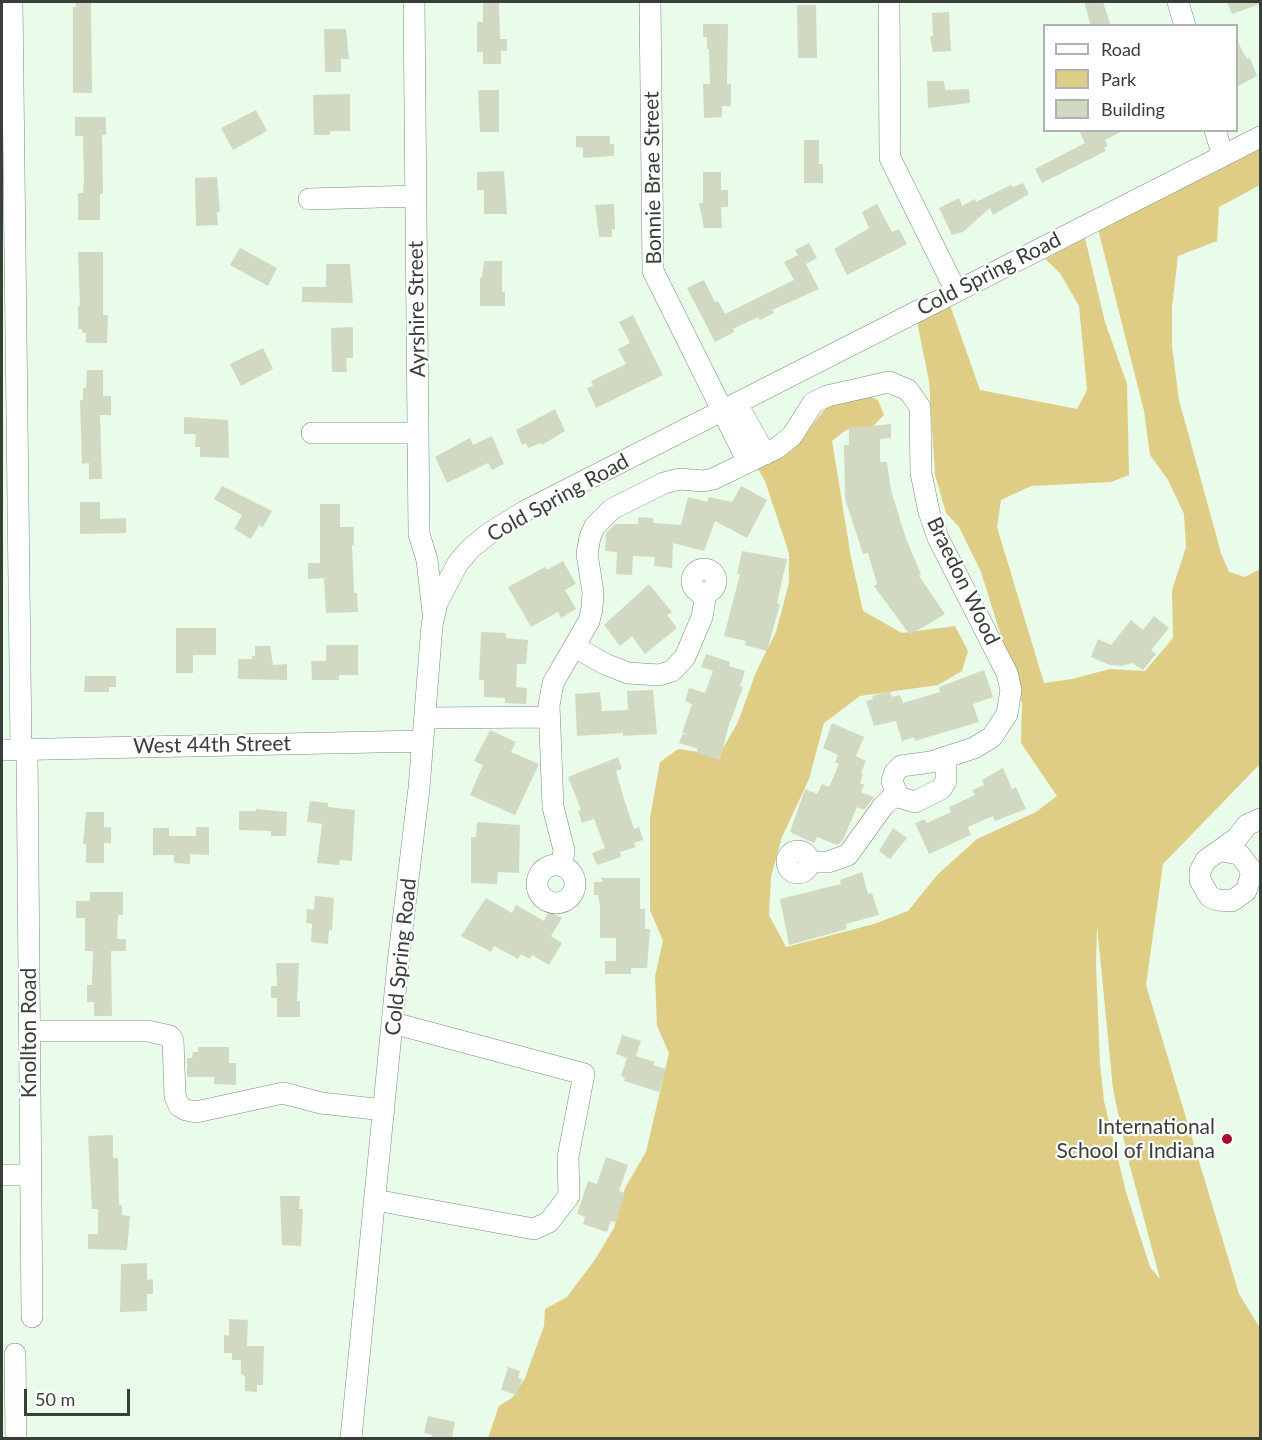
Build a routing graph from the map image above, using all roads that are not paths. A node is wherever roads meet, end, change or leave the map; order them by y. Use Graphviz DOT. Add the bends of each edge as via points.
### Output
graph roads {
  1 [pos="12,2"];
  2 [pos="414,2"];
  3 [pos="650,2"];
  4 [pos="889,2"];
  5 [pos="1178,2"];
  6 [pos="1184,24"];
  7 [pos="7,55"];
  8 [pos="1216,132"];
  9 [pos="1260,137"];
  10 [pos="1223,156"];
  11 [pos="416,196"];
  12 [pos="309,199"];
  13 [pos="956,291"];
  14 [pos="729,408"];
  15 [pos="312,433"];
  16 [pos="418,433"];
  17 [pos="756,458"];
  18 [pos="706,593"];
  19 [pos="434,615"];
  20 [pos="575,647"];
  21 [pos="548,717"];
  22 [pos="425,718"];
  23 [pos="423,741"];
  24 [pos="16,749"];
  25 [pos="946,757"];
  26 [pos="896,794"];
  27 [pos="1260,819"];
  28 [pos="1232,848"];
  29 [pos="809,862"];
  30 [pos="562,866"];
  31 [pos="393,1023"];
  32 [pos="30,1031"];
  33 [pos="384,1110"];
  34 [pos="2,1175"];
  35 [pos="29,1175"];
  36 [pos="375,1200"];
  37 [pos="32,1317"];
  38 [pos="15,1354"];
  39 [pos="16,1438"];
  40 [pos="351,1438"];
  1 -- 7 [label="street, Knollton Road"];
  2 -- 11 [label="street, Ayrshire Street"];
  3 -- 14 [label="street, Bonnie Brae Street" via="653,271"];
  4 -- 13 [label="street" via="890,158"];
  5 -- 6 [label="street"];
  7 -- 24 [label="street, Knollton Road"];
  8 -- 10 [label="street"];
  9 -- 10 [label="street, Cold Spring Road"];
  10 -- 13 [label="street, Cold Spring Road"];
  11 -- 12 [label="street"];
  11 -- 16 [label="street, Ayrshire Street"];
  13 -- 14 [label="street, Cold Spring Road"];
  14 -- 17 [label="street, Bonnie Brae Street"];
  14 -- 19 [label="street, Cold Spring Road" via="491,532 458,563"];
  15 -- 16 [label="street"];
  16 -- 19 [label="street, Ayrshire Street" via="419,534 427,560"];
  17 -- 20 [label="street, Braedon Wood" via="712,479 664,483 602,517 587,548 592,609"];
  17 -- 25 [label="street, Braedon Wood" via="787,441 807,409 827,396 884,382 912,393 921,412 921,473 929,512 938,538 1007,673 1011,695 1001,726 987,741"];
  18 -- 20 [label="street" via="702,617 685,657 672,671 632,674"];
  19 -- 22 [label="street, Cold Spring Road"];
  20 -- 21 [label="street, Braedon Wood" via="554,683"];
  21 -- 22 [label="street"];
  21 -- 30 [label="street, Braedon Wood" via="553,807 564,850"];
  22 -- 23 [label="street, Cold Spring Road"];
  23 -- 24 [label="street, West 44th Street"];
  23 -- 31 [label="street, Cold Spring Road"];
  24 -- 32 [label="street, Knollton Road"];
  25 -- 26 [label="street" via="901,766 892,781"];
  25 -- 26 [label="street" via="946,781 938,791 915,802 903,801"];
  26 -- 29 [label="street" via="848,855 828,862"];
  27 -- 28 [label="street" via="1247,825"];
  31 -- 33 [label="street, Cold Spring Road"];
  31 -- 36 [label="street" via="584,1074 568,1157 569,1196 549,1222 534,1229"];
  32 -- 33 [label="street" via="148,1031 170,1036 176,1095 179,1106 186,1110 196,1112 283,1093 321,1103"];
  32 -- 35 [label="street, Knollton Road"];
  33 -- 36 [label="street, Cold Spring Road"];
  34 -- 35 [label="street"];
  35 -- 37 [label="street, Knollton Road"];
  36 -- 40 [label="street, Cold Spring Road"];
  38 -- 39 [label="street"];
}
